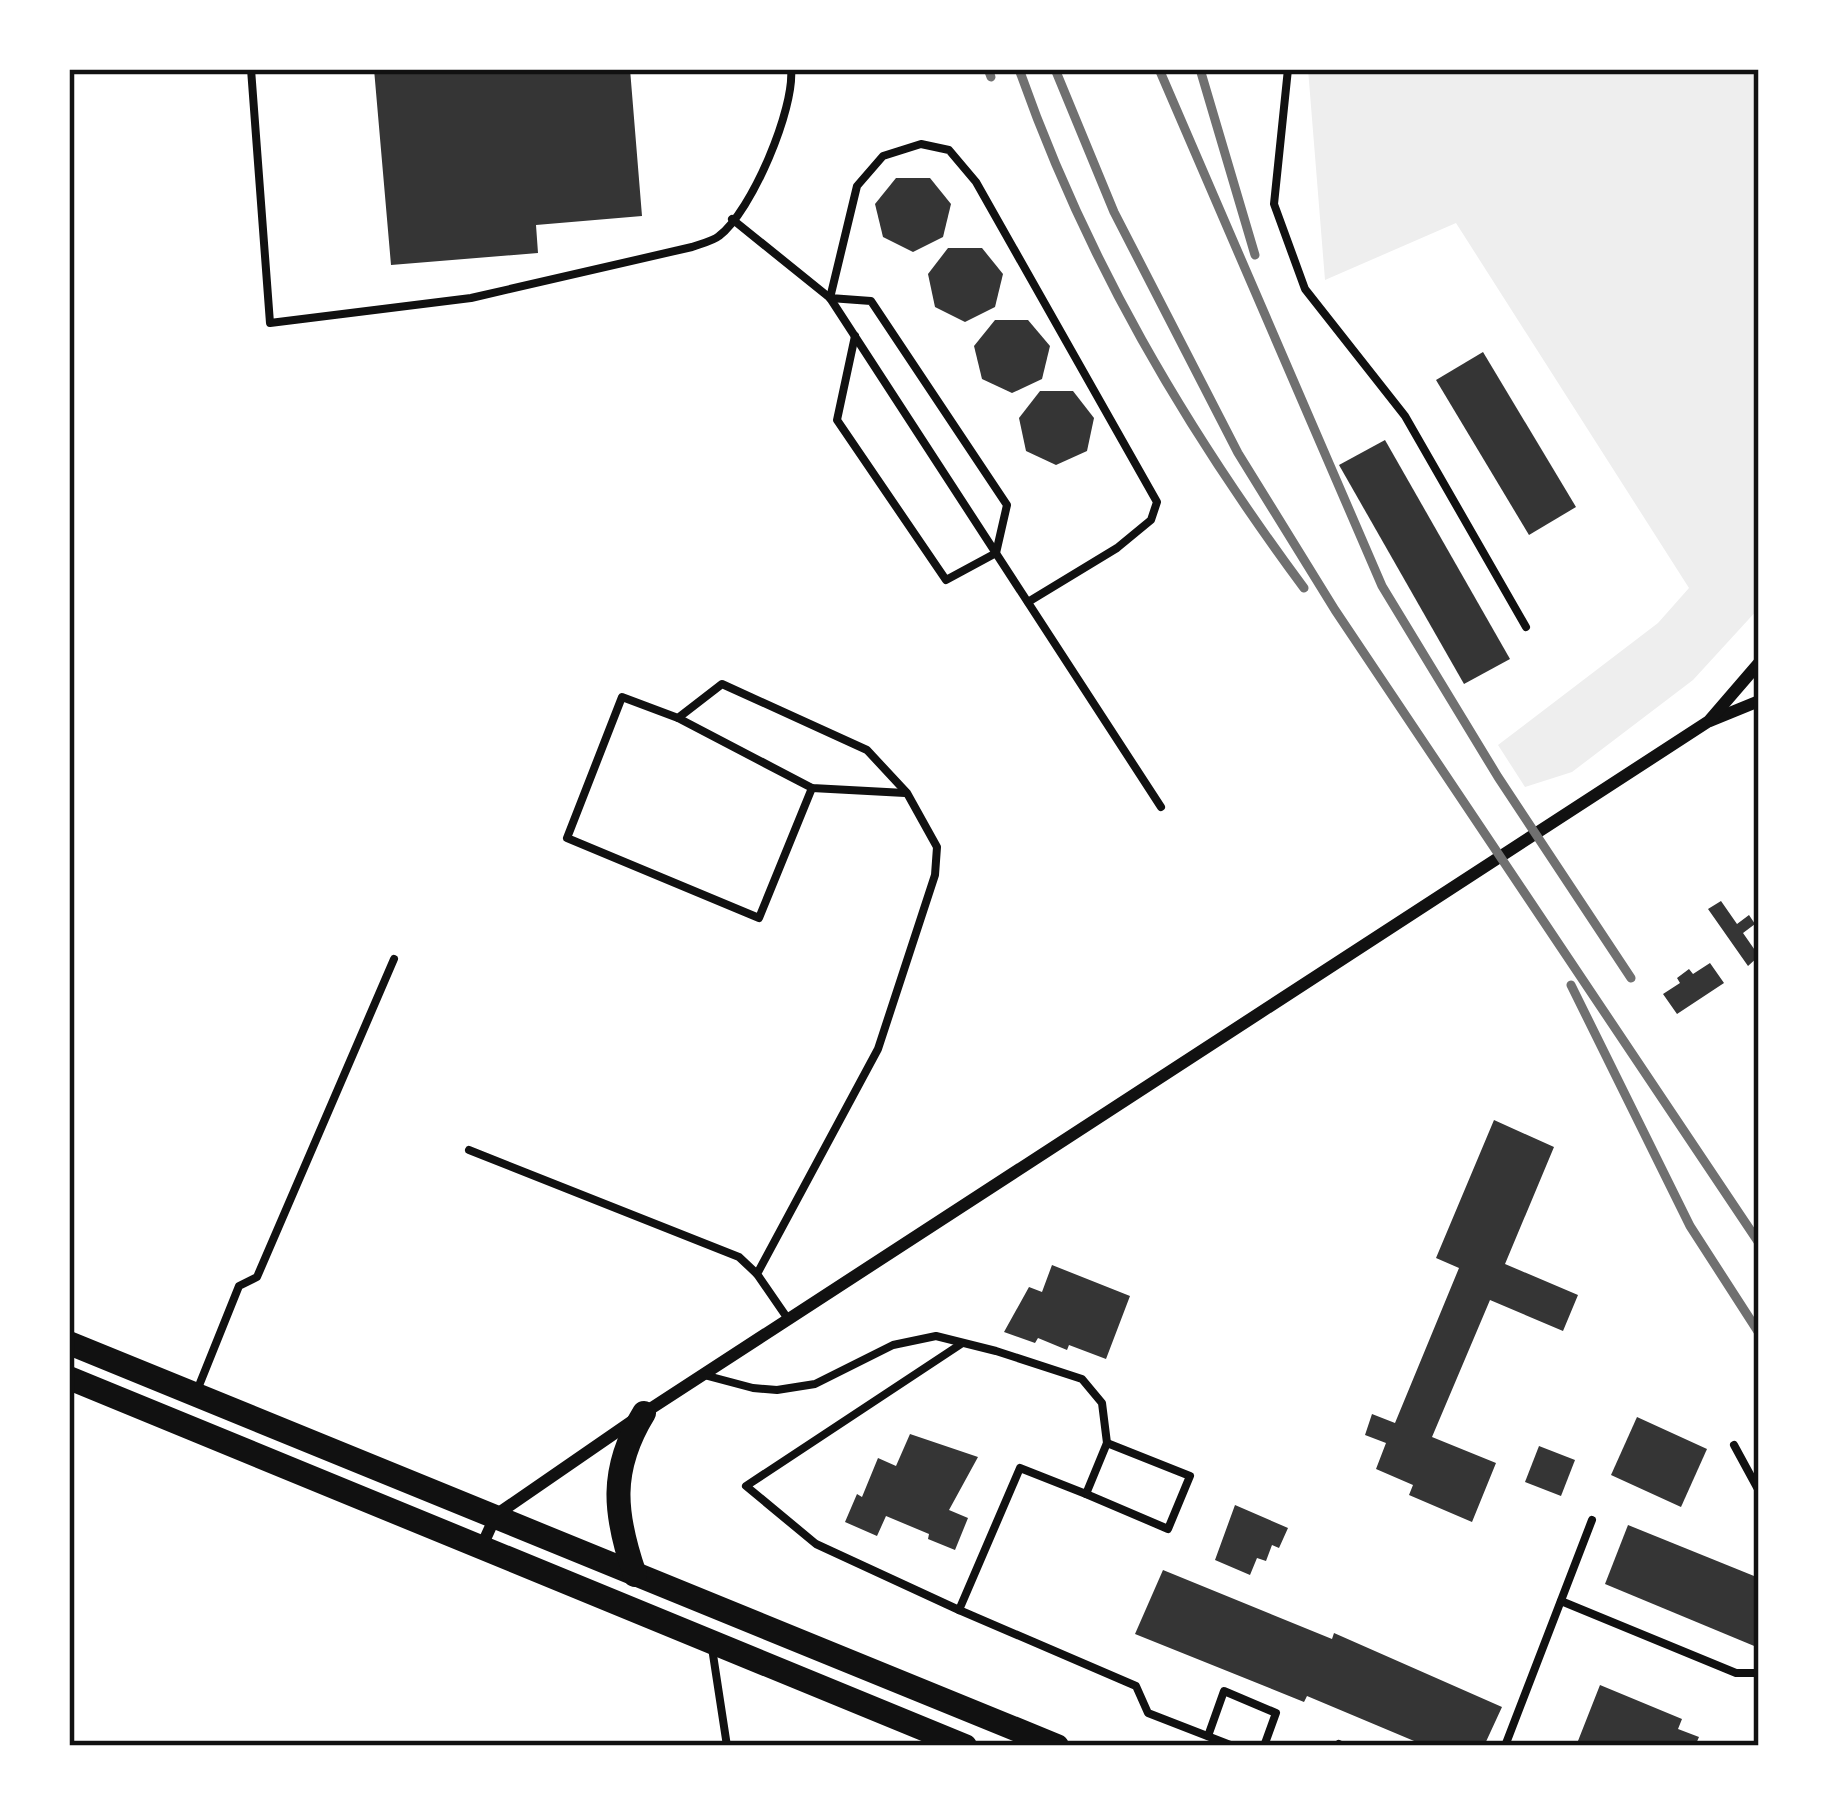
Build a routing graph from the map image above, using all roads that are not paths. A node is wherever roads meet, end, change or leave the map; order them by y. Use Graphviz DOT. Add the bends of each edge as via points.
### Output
graph roads {
  1 [pos="250,69"];
  2 [pos="791,69"];
  3 [pos="1288,69"];
  4 [pos="732,219"];
  5 [pos="830,298"];
  6 [pos="855,336"];
  7 [pos="996,553"];
  8 [pos="1028,602"];
  9 [pos="1526,627"];
  10 [pos="1759,663"];
  11 [pos="1759,701"];
  12 [pos="678,718"];
  13 [pos="1709,721"];
  14 [pos="812,788"];
  15 [pos="907,793"];
  16 [pos="1162,807"];
  17 [pos="394,958"];
  18 [pos="469,1150"];
  19 [pos="757,1274"];
  20 [pos="788,1319"];
  21 [pos="69,1343"];
  22 [pos="962,1343"];
  23 [pos="703,1374"];
  24 [pos="69,1378"];
  25 [pos="196,1394"];
  26 [pos="644,1413"];
  27 [pos="1107,1443"];
  28 [pos="1734,1445"];
  29 [pos="1759,1491"];
  30 [pos="1085,1494"];
  31 [pos="496,1515"];
  32 [pos="1592,1520"];
  33 [pos="481,1549"];
  34 [pos="635,1575"];
  35 [pos="1561,1600"];
  36 [pos="708,1605"];
  37 [pos="959,1610"];
  38 [pos="712,1642"];
  39 [pos="1759,1673"];
  40 [pos="1208,1736"];
  41 [pos="727,1746"];
  42 [pos="965,1746"];
  43 [pos="1057,1746"];
  44 [pos="1233,1746"];
  45 [pos="1264,1746"];
  46 [pos="1505,1746"];
  1 -- 4 [label="lane" via="270,323 471,298 692,247 719,236"];
  2 -- 4 [label="lane" via="789,105"];
  3 -- 9 [label="lane" via="1274,204 1305,289 1405,416"];
  4 -- 5 [label="lane"];
  5 -- 6 [label="lane"];
  5 -- 7 [label="lane" via="871,301 1006,505"];
  5 -- 8 [label="lane" via="857,186 883,156 921,144 949,150 976,182 1157,502 1151,520 1117,548"];
  6 -- 7 [label="lane"];
  6 -- 7 [label="lane" via="837,420 946,580"];
  7 -- 8 [label="lane"];
  8 -- 16 [label="lane"];
  10 -- 13 [label="street"];
  11 -- 13 [label="street"];
  12 -- 14 [label="lane"];
  12 -- 14 [label="lane" via="622,697 567,838 759,918"];
  12 -- 15 [label="lane" via="722,683 866,750"];
  13 -- 20 [label="street"];
  14 -- 15 [label="lane"];
  15 -- 19 [label="lane" via="937,847 935,875 878,1049"];
  17 -- 25 [label="lane"];
  18 -- 19 [label="lane" via="739,1257"];
  19 -- 20 [label="lane"];
  20 -- 23 [label="street"];
  21 -- 25 [label="main road"];
  22 -- 23 [label="lane" via="936,1336 893,1345 815,1384 777,1390"];
  22 -- 27 [label="lane" via="1082,1379 1102,1403"];
  22 -- 37 [label="lane" via="746,1486 816,1544"];
  23 -- 26 [label="street"];
  24 -- 33 [label="main road"];
  25 -- 31 [label="main road"];
  26 -- 31 [label="street"];
  26 -- 34 [label="main road" via="618,1475 619,1529"];
  27 -- 30 [label="lane"];
  27 -- 30 [label="lane" via="1190,1476 1168,1529"];
  28 -- 29 [label="lane"];
  30 -- 37 [label="lane" via="1020,1468"];
  31 -- 33 [label="street"];
  31 -- 34 [label="main road"];
  32 -- 35 [label="lane"];
  33 -- 38 [label="main road"];
  34 -- 36 [label="main road"];
  35 -- 39 [label="lane" via="1736,1673"];
  35 -- 46 [label="lane"];
  36 -- 38 [label="lane"];
  36 -- 43 [label="main road"];
  37 -- 40 [label="lane" via="1136,1686 1148,1713"];
  38 -- 41 [label="lane"];
  38 -- 42 [label="main road"];
  40 -- 44 [label="lane"];
  40 -- 45 [label="lane" via="1224,1691 1276,1712"];
}
